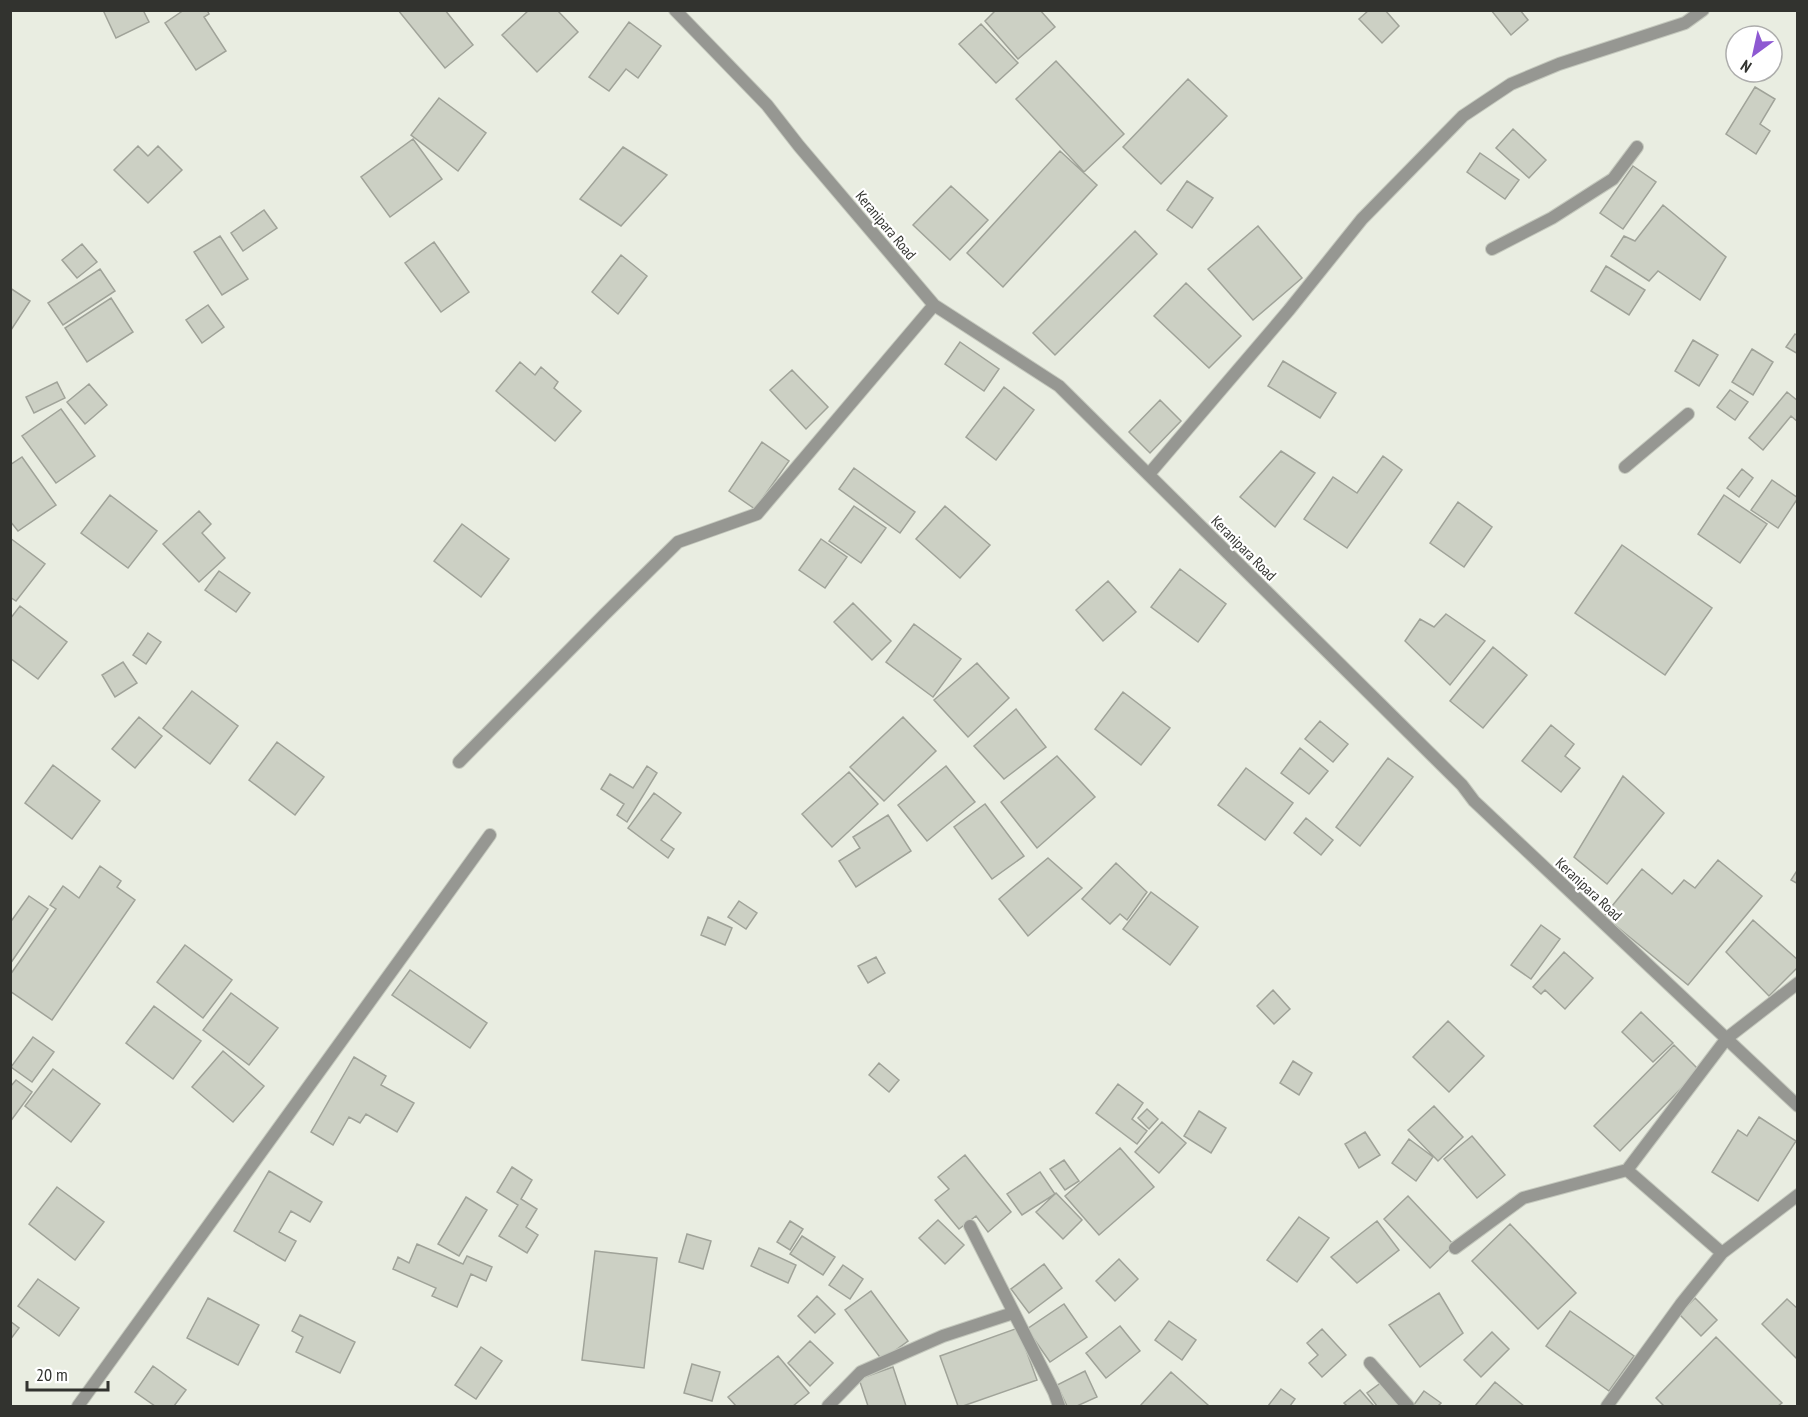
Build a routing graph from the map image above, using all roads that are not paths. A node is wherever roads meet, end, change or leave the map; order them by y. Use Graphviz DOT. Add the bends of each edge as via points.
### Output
graph roads {
  1 [pos="675,10"];
  2 [pos="1703,10"];
  3 [pos="1637,147"];
  4 [pos="1492,249"];
  5 [pos="934,305"];
  6 [pos="1688,414"];
  7 [pos="1625,466"];
  8 [pos="1149,474"];
  9 [pos="459,762"];
  10 [pos="490,835"];
  11 [pos="1797,983"];
  12 [pos="1727,1038"];
  13 [pos="1797,1106"];
  14 [pos="1627,1170"];
  15 [pos="1797,1195"];
  16 [pos="970,1226"];
  17 [pos="1455,1248"];
  18 [pos="1722,1252"];
  19 [pos="1013,1313"];
  20 [pos="1389,1385"];
  21 [pos="78,1407"];
  22 [pos="828,1407"];
  23 [pos="1059,1407"];
  24 [pos="1408,1407"];
  25 [pos="1607,1407"];
  1 -- 5 [label="street, Keranipara Road" via="767,105"];
  2 -- 8 [label="street" via="1685,23 1511,84 1463,116 1362,219"];
  3 -- 4 [label="street" via="1613,179 1552,218"];
  5 -- 8 [label="street, Keranipara Road" via="1059,386"];
  5 -- 9 [label="street" via="757,514 678,542"];
  6 -- 7 [label="street"];
  8 -- 12 [label="street, Keranipara Road" via="1474,801"];
  10 -- 21 [label="street"];
  11 -- 12 [label="street"];
  12 -- 13 [label="street, Keranipara Road"];
  12 -- 14 [label="street"];
  14 -- 17 [label="street" via="1523,1198"];
  14 -- 18 [label="street"];
  15 -- 18 [label="street"];
  16 -- 19 [label="street"];
  18 -- 25 [label="street"];
  19 -- 22 [label="street" via="943,1336 861,1372"];
  19 -- 23 [label="street"];
  20 -- 24 [label="street"];
}
